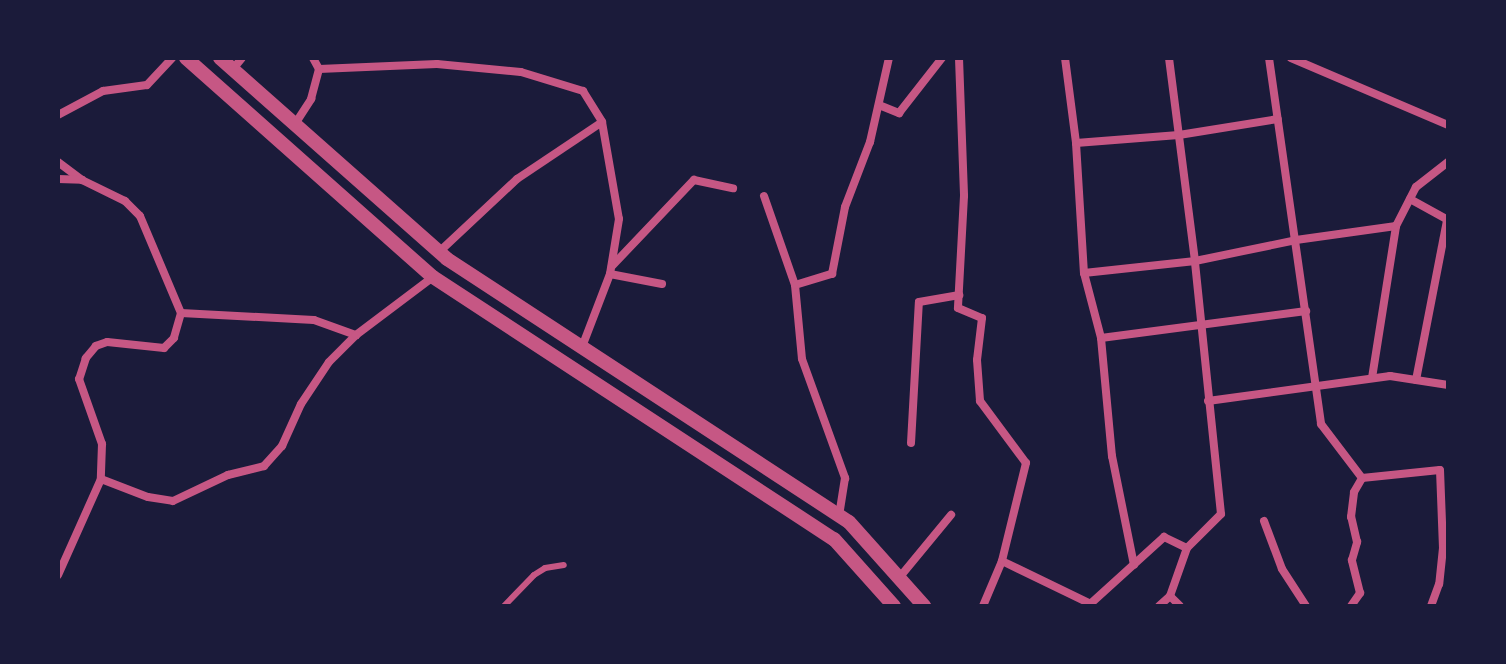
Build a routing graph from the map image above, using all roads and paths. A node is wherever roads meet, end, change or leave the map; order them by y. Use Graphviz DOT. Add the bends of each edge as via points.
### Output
graph roads {
  1 [pos="172,58"];
  2 [pos="186,58"];
  3 [pos="220,58"];
  4 [pos="313,58"];
  5 [pos="889,58"];
  6 [pos="942,58"];
  7 [pos="959,58"];
  8 [pos="1065,58"];
  9 [pos="1169,58"];
  10 [pos="1269,58"];
  11 [pos="1291,58"];
  12 [pos="237,64"];
  13 [pos="319,69"];
  14 [pos="879,105"];
  15 [pos="58,115"];
  16 [pos="1278,119"];
  17 [pos="602,122"];
  18 [pos="295,124"];
  19 [pos="1448,125"];
  20 [pos="1179,135"];
  21 [pos="1076,143"];
  22 [pos="58,162"];
  23 [pos="1448,162"];
  24 [pos="58,179"];
  25 [pos="82,180"];
  26 [pos="733,188"];
  27 [pos="764,196"];
  28 [pos="1410,199"];
  29 [pos="1448,220"];
  30 [pos="1396,226"];
  31 [pos="1296,240"];
  32 [pos="439,252"];
  33 [pos="1195,261"];
  34 [pos="611,270"];
  35 [pos="1084,273"];
  36 [pos="433,277"];
  37 [pos="662,284"];
  38 [pos="795,285"];
  39 [pos="959,295"];
  40 [pos="1306,311"];
  41 [pos="181,313"];
  42 [pos="1201,328"];
  43 [pos="356,335"];
  44 [pos="1101,338"];
  45 [pos="582,347"];
  46 [pos="1372,378"];
  47 [pos="1416,380"];
  48 [pos="1316,385"];
  49 [pos="1448,385"];
  50 [pos="1208,401"];
  51 [pos="911,443"];
  52 [pos="1362,478"];
  53 [pos="101,479"];
  54 [pos="839,515"];
  55 [pos="951,515"];
  56 [pos="1264,521"];
  57 [pos="1187,548"];
  58 [pos="1002,561"];
  59 [pos="564,565"];
  60 [pos="1134,565"];
  61 [pos="58,575"];
  62 [pos="899,578"];
  63 [pos="1170,596"];
  64 [pos="1090,605"];
  65 [pos="504,606"];
  66 [pos="894,606"];
  67 [pos="924,606"];
  68 [pos="983,606"];
  69 [pos="1159,606"];
  70 [pos="1180,606"];
  71 [pos="1306,606"];
  72 [pos="1351,606"];
  73 [pos="1431,606"];
  1 -- 15 [label="street" via="147,85 103,91"];
  2 -- 36 [label="street"];
  3 -- 12 [label="street"];
  4 -- 13 [label="street"];
  5 -- 14 [label="street"];
  6 -- 14 [label="street" via="899,113"];
  7 -- 39 [label="street" via="964,196"];
  8 -- 21 [label="street"];
  9 -- 20 [label="street"];
  10 -- 16 [label="street"];
  11 -- 19 [label="street"];
  12 -- 18 [label="street"];
  13 -- 17 [label="street" via="437,64 521,72 583,91"];
  13 -- 18 [label="street" via="311,99"];
  14 -- 38 [label="street" via="845,207 832,274"];
  16 -- 20 [label="street"];
  16 -- 31 [label="street"];
  17 -- 32 [label="street" via="517,179"];
  17 -- 34 [label="street" via="619,219"];
  18 -- 32 [label="street"];
  20 -- 21 [label="street"];
  20 -- 33 [label="street"];
  21 -- 35 [label="street"];
  22 -- 25 [label="street"];
  23 -- 28 [label="street" via="1416,187"];
  24 -- 25 [label="street"];
  25 -- 41 [label="street" via="125,201 140,216"];
  26 -- 34 [label="street" via="694,180"];
  27 -- 38 [label="street"];
  28 -- 29 [label="street"];
  28 -- 30 [label="street"];
  29 -- 47 [label="street"];
  30 -- 31 [label="street"];
  30 -- 46 [label="street"];
  31 -- 33 [label="street"];
  31 -- 40 [label="street"];
  32 -- 45 [label="street"];
  33 -- 35 [label="street"];
  33 -- 42 [label="street"];
  34 -- 37 [label="street"];
  34 -- 45 [label="street"];
  35 -- 44 [label="street"];
  36 -- 43 [label="street"];
  36 -- 66 [label="street" via="834,539"];
  38 -- 54 [label="street" via="802,359 845,478"];
  39 -- 51 [label="street" via="919,302"];
  39 -- 58 [label="street" via="958,308 982,318 980,401 1026,463"];
  40 -- 42 [label="street"];
  40 -- 48 [label="street"];
  41 -- 43 [label="street" via="314,320"];
  41 -- 53 [label="street" via="174,338 164,348 107,342 86,358 79,379 102,444"];
  42 -- 44 [label="street"];
  42 -- 50 [label="street"];
  43 -- 53 [label="street" via="317,379 282,446 264,466 218,479 173,501"];
  44 -- 60 [label="street" via="1112,456"];
  45 -- 54 [label="street"];
  46 -- 47 [label="street"];
  46 -- 48 [label="street"];
  47 -- 49 [label="street"];
  48 -- 50 [label="street"];
  48 -- 52 [label="street" via="1321,424"];
  50 -- 57 [label="street" via="1221,514"];
  52 -- 72 [label="street" via="1351,517 1357,542 1352,560 1360,593"];
  52 -- 73 [label="street" via="1440,470 1443,548"];
  53 -- 61 [label="street"];
  54 -- 62 [label="street"];
  55 -- 62 [label="street"];
  56 -- 71 [label="street" via="1282,569"];
  57 -- 60 [label="street" via="1164,537"];
  57 -- 63 [label="street"];
  58 -- 64 [label="street"];
  58 -- 68 [label="street"];
  59 -- 65 [label="lane" via="534,575"];
  60 -- 64 [label="street"];
  62 -- 67 [label="street"];
  63 -- 69 [label="street"];
  63 -- 70 [label="street"];
}
